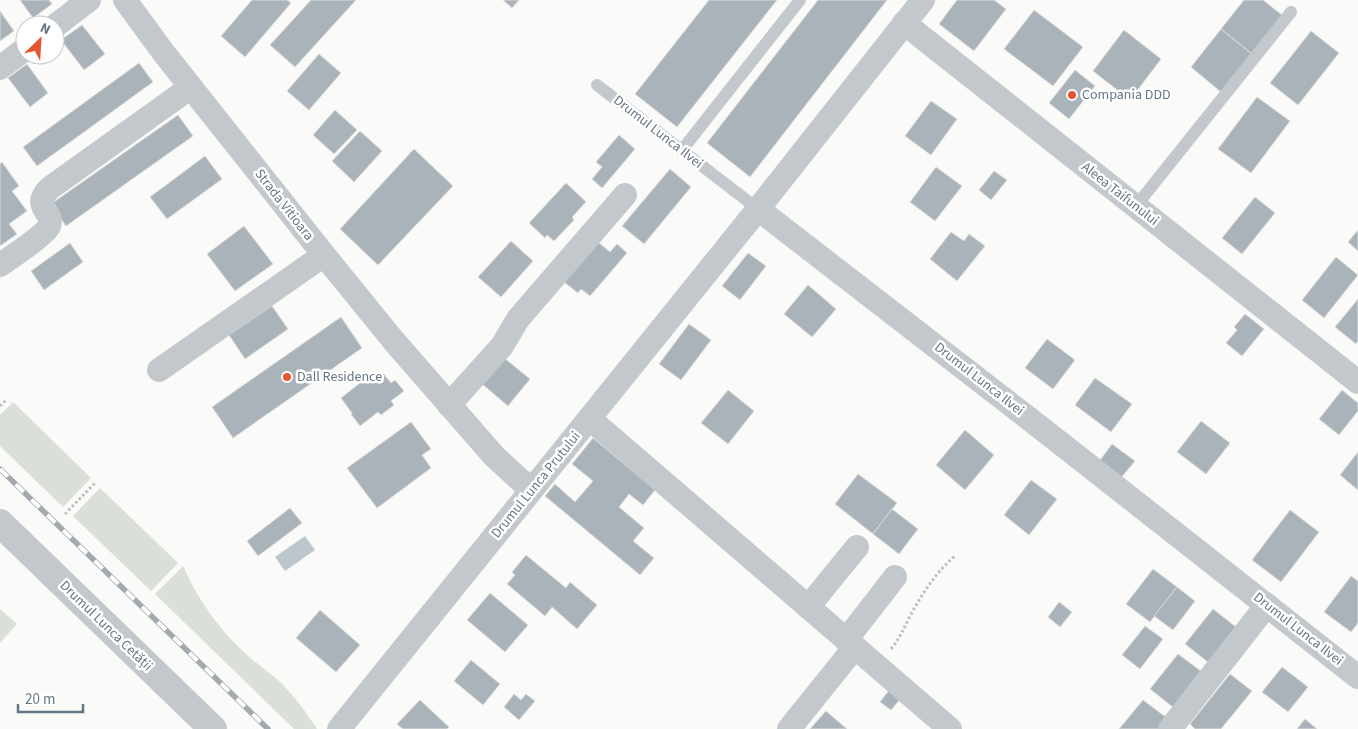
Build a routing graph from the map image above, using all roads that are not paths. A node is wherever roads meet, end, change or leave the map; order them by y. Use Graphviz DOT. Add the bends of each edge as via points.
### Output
graph roads {
  1 [pos="90,0"];
  2 [pos="125,0"];
  3 [pos="800,0"];
  4 [pos="923,0"];
  5 [pos="1291,12"];
  6 [pos="65,19"];
  7 [pos="904,23"];
  8 [pos="15,57"];
  9 [pos="0,68"];
  10 [pos="597,85"];
  11 [pos="191,87"];
  12 [pos="682,150"];
  13 [pos="625,195"];
  14 [pos="1136,206"];
  15 [pos="758,209"];
  16 [pos="324,256"];
  17 [pos="0,266"];
  18 [pos="159,370"];
  19 [pos="1357,378"];
  20 [pos="449,405"];
  21 [pos="590,419"];
  22 [pos="531,490"];
  23 [pos="0,523"];
  24 [pos="857,547"];
  25 [pos="895,578"];
  26 [pos="1267,605"];
  27 [pos="808,607"];
  28 [pos="850,643"];
  29 [pos="1358,677"];
  30 [pos="213,729"];
  31 [pos="339,729"];
  32 [pos="789,729"];
  33 [pos="950,729"];
  34 [pos="1170,729"];
  1 -- 6 [label="street"];
  2 -- 11 [label="street, Strada Vitioara"];
  3 -- 12 [label="lane"];
  4 -- 7 [label="street"];
  5 -- 14 [label="lane"];
  7 -- 14 [label="street, Aleea Taifunului"];
  7 -- 15 [label="street"];
  8 -- 9 [label="street"];
  10 -- 12 [label="lane, Drumul Lunca Ilvei"];
  11 -- 16 [label="street, Strada Vitioara"];
  11 -- 17 [label="street" via="50,188 41,200 49,226"];
  12 -- 15 [label="lane, Drumul Lunca Ilvei"];
  13 -- 20 [label="street" via="518,319 502,346"];
  14 -- 19 [label="street, Aleea Taifunului"];
  15 -- 21 [label="street"];
  15 -- 26 [label="street, Drumul Lunca Ilvei"];
  16 -- 18 [label="street"];
  16 -- 20 [label="street, Strada Vitioara"];
  20 -- 22 [label="street, Strada Vitioara" via="494,456"];
  21 -- 22 [label="street, Drumul Lunca Prutului"];
  21 -- 27 [label="street, Drumul Lunca Prutului"];
  22 -- 31 [label="street, Drumul Lunca Prutului"];
  23 -- 30 [label="street, Drumul Lunca Cetății"];
  24 -- 27 [label="street"];
  25 -- 28 [label="street"];
  26 -- 29 [label="street, Drumul Lunca Ilvei"];
  26 -- 34 [label="street"];
  27 -- 28 [label="street, Drumul Lunca Prutului"];
  28 -- 32 [label="street"];
  28 -- 33 [label="street, Drumul Lunca Prutului"];
}
